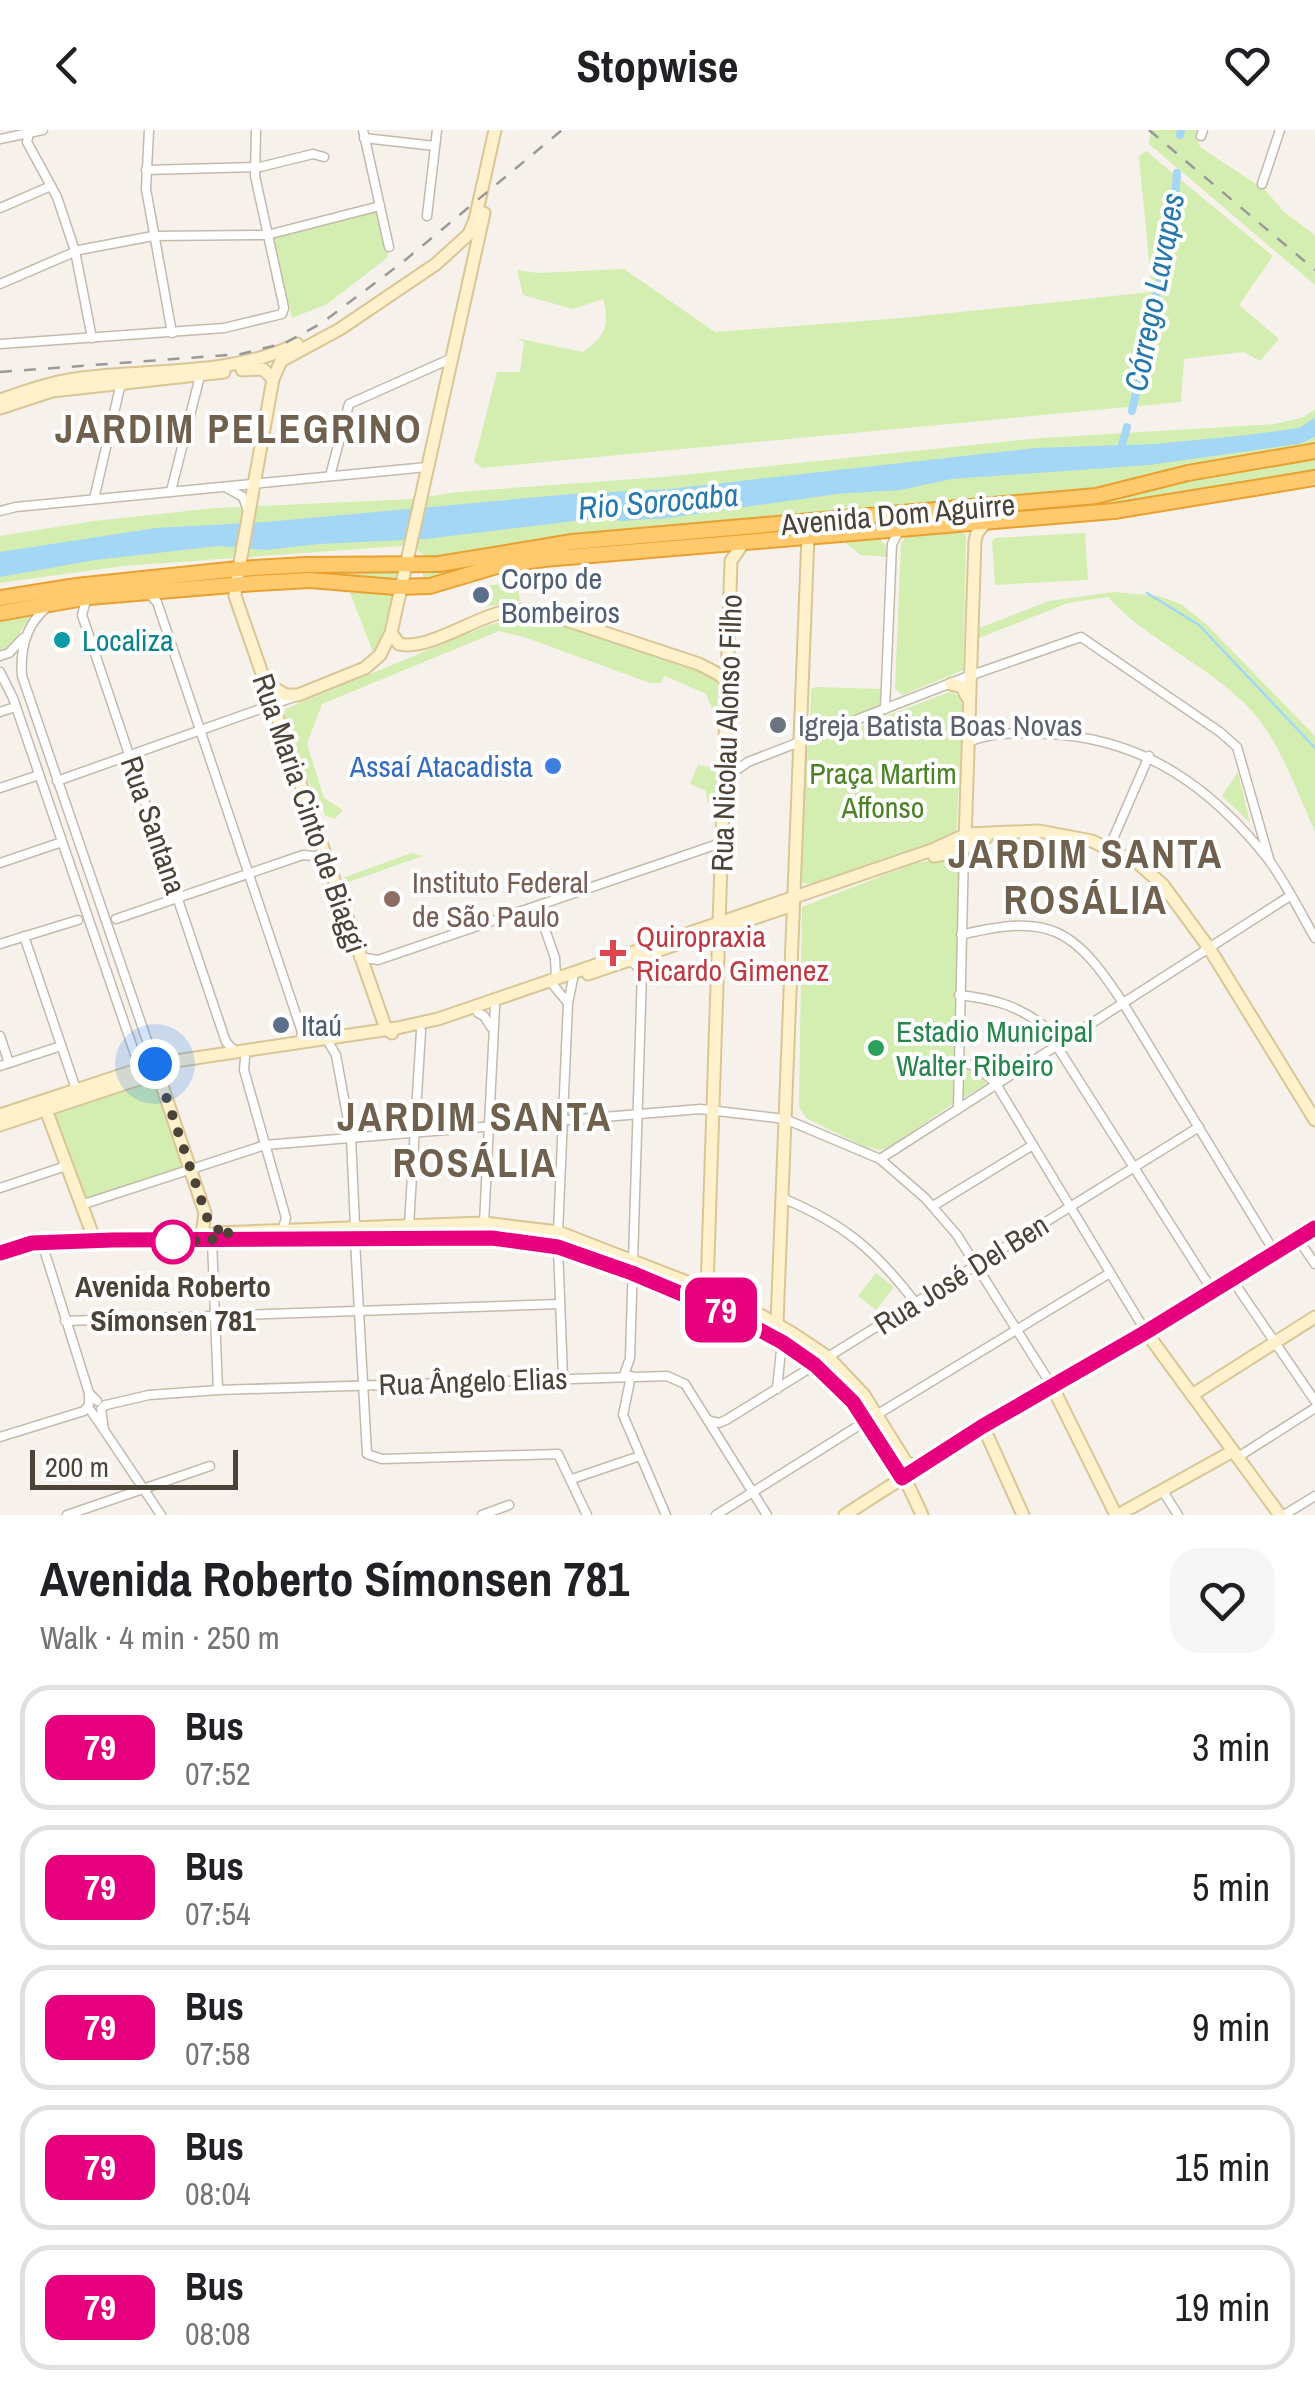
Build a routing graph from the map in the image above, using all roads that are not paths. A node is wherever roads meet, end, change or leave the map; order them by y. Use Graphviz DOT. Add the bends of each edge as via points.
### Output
graph roads {
  1 [pos="43,130"];
  2 [pos="148,130"];
  3 [pos="256,130"];
  4 [pos="437,130"];
  5 [pos="499,130"];
  6 [pos="1280,130"];
  7 [pos="29,133"];
  8 [pos="363,134"];
  9 [pos="0,139"];
  10 [pos="435,146"];
  11 [pos="324,157"];
  12 [pos="255,166"];
  13 [pos="146,170"];
  14 [pos="1262,184"];
  15 [pos="51,186"];
  16 [pos="380,206"];
  17 [pos="0,208"];
  18 [pos="427,216"];
  19 [pos="267,235"];
  20 [pos="153,236"];
  21 [pos="389,247"];
  22 [pos="75,251"];
  23 [pos="436,264"];
  24 [pos="470,274"];
  25 [pos="0,284"];
  26 [pos="351,321"];
  27 [pos="172,333"];
  28 [pos="92,338"];
  29 [pos="0,344"];
  30 [pos="450,358"];
  31 [pos="200,372"];
  32 [pos="273,378"];
  33 [pos="121,383"];
  34 [pos="0,400"];
  35 [pos="0,408"];
  36 [pos="1315,451"];
  37 [pos="427,467"];
  38 [pos="330,476"];
  39 [pos="1315,478"];
  40 [pos="254,482"];
  41 [pos="202,488"];
  42 [pos="171,491"];
  43 [pos="94,499"];
  44 [pos="0,511"];
  45 [pos="248,512"];
  46 [pos="874,516"];
  47 [pos="988,521"];
  48 [pos="904,530"];
  49 [pos="878,532"];
  50 [pos="808,536"];
  51 [pos="744,542"];
  52 [pos="892,544"];
  53 [pos="407,561"];
  54 [pos="238,572"];
  55 [pos="402,586"];
  56 [pos="145,592"];
  57 [pos="89,597"];
  58 [pos="0,598"];
  59 [pos="55,601"];
  60 [pos="0,613"];
  61 [pos="27,632"];
  62 [pos="392,633"];
  63 [pos="0,656"];
  64 [pos="0,672"];
  65 [pos="969,676"];
  66 [pos="264,681"];
  67 [pos="886,683"];
  68 [pos="951,684"];
  69 [pos="729,686"];
  70 [pos="298,695"];
  71 [pos="908,700"];
  72 [pos="968,701"];
  73 [pos="272,705"];
  74 [pos="15,707"];
  75 [pos="884,709"];
  76 [pos="0,712"];
  77 [pos="201,732"];
  78 [pos="967,742"];
  79 [pos="799,744"];
  80 [pos="724,745"];
  81 [pos="131,756"];
  82 [pos="1149,756"];
  83 [pos="724,762"];
  84 [pos="748,762"];
  85 [pos="39,775"];
  86 [pos="723,780"];
  87 [pos="56,781"];
  88 [pos="0,788"];
  89 [pos="1258,823"];
  90 [pos="967,828"];
  91 [pos="1240,828"];
  92 [pos="1009,831"];
  93 [pos="76,838"];
  94 [pos="318,839"];
  95 [pos="62,842"];
  96 [pos="722,842"];
  97 [pos="1109,848"];
  98 [pos="964,849"];
  99 [pos="302,855"];
  100 [pos="324,857"];
  101 [pos="1270,862"];
  102 [pos="0,863"];
  103 [pos="250,872"];
  104 [pos="1290,896"];
  105 [pos="179,898"];
  106 [pos="793,900"];
  107 [pos="537,906"];
  108 [pos="720,906"];
  109 [pos="87,912"];
  110 [pos="734,916"];
  111 [pos="104,918"];
  112 [pos="116,918"];
  113 [pos="78,920"];
  114 [pos="90,923"];
  115 [pos="720,926"];
  116 [pos="108,928"];
  117 [pos="961,935"];
  118 [pos="24,936"];
  119 [pos="1315,938"];
  120 [pos="0,944"];
  121 [pos="1208,948"];
  122 [pos="359,956"];
  123 [pos="555,958"];
  124 [pos="630,960"];
  125 [pos="572,976"];
  126 [pos="555,982"];
  127 [pos="960,995"];
  128 [pos="568,1003"];
  129 [pos="1123,1003"];
  130 [pos="494,1007"];
  131 [pos="478,1013"];
  132 [pos="421,1030"];
  133 [pos="391,1032"];
  134 [pos="493,1032"];
  135 [pos="0,1036"];
  136 [pos="299,1043"];
  137 [pos="330,1044"];
  138 [pos="1057,1045"];
  139 [pos="61,1046"];
  140 [pos="240,1055"];
  141 [pos="958,1061"];
  142 [pos="4,1064"];
  143 [pos="140,1068"];
  144 [pos="156,1068"];
  145 [pos="996,1084"];
  146 [pos="76,1089"];
  147 [pos="47,1104"];
  148 [pos="958,1109"];
  149 [pos="713,1110"];
  150 [pos="638,1112"];
  151 [pos="0,1115"];
  152 [pos="563,1120"];
  153 [pos="785,1120"];
  154 [pos="1315,1120"];
  155 [pos="0,1125"];
  156 [pos="489,1126"];
  157 [pos="1199,1127"];
  158 [pos="414,1132"];
  159 [pos="351,1137"];
  160 [pos="265,1145"];
  161 [pos="1033,1145"];
  162 [pos="880,1159"];
  163 [pos="66,1166"];
  164 [pos="1134,1167"];
  165 [pos="190,1170"];
  166 [pos="0,1188"];
  167 [pos="782,1198"];
  168 [pos="80,1206"];
  169 [pos="933,1206"];
  170 [pos="1070,1206"];
  171 [pos="205,1212"];
  172 [pos="484,1223"];
  173 [pos="408,1225"];
  174 [pos="355,1226"];
  175 [pos="282,1228"];
  176 [pos="1315,1228"];
  177 [pos="232,1232"];
  178 [pos="558,1232"];
  179 [pos="207,1237"];
  180 [pos="1298,1239"];
  181 [pos="112,1240"];
  182 [pos="256,1240"];
  183 [pos="355,1240"];
  184 [pos="95,1241"];
  185 [pos="73,1242"];
  186 [pos="42,1243"];
  187 [pos="558,1247"];
  188 [pos="0,1253"];
  189 [pos="1276,1253"];
  190 [pos="976,1264"];
  191 [pos="1315,1264"];
  192 [pos="633,1267"];
  193 [pos="1110,1273"];
  194 [pos="1231,1278"];
  195 [pos="707,1288"];
  196 [pos="1212,1290"];
  197 [pos="914,1302"];
  198 [pos="560,1304"];
  199 [pos="356,1311"];
  200 [pos="214,1316"];
  201 [pos="1315,1317"];
  202 [pos="66,1321"];
  203 [pos="777,1323"];
  204 [pos="1018,1329"];
  205 [pos="1146,1332"];
  206 [pos="782,1342"];
  207 [pos="1275,1342"];
  208 [pos="828,1357"];
  209 [pos="815,1365"];
  210 [pos="630,1375"];
  211 [pos="563,1377"];
  212 [pos="361,1385"];
  213 [pos="1052,1386"];
  214 [pos="777,1389"];
  215 [pos="218,1390"];
  216 [pos="1192,1395"];
  217 [pos="1315,1404"];
  218 [pos="97,1406"];
  219 [pos="878,1414"];
  220 [pos="708,1420"];
  221 [pos="866,1421"];
  222 [pos="722,1422"];
  223 [pos="983,1426"];
  224 [pos="0,1438"];
  225 [pos="719,1439"];
  226 [pos="1236,1454"];
  227 [pos="640,1456"];
  228 [pos="210,1466"];
  229 [pos="918,1468"];
  230 [pos="902,1478"];
  231 [pos="572,1479"];
  232 [pos="142,1489"];
  233 [pos="1162,1490"];
  234 [pos="752,1492"];
  235 [pos="1315,1496"];
  236 [pos="509,1505"];
  237 [pos="68,1515"];
  238 [pos="161,1515"];
  239 [pos="482,1515"];
  240 [pos="587,1515"];
  241 [pos="666,1515"];
  242 [pos="716,1515"];
  243 [pos="767,1515"];
  244 [pos="845,1515"];
  245 [pos="922,1515"];
  246 [pos="1023,1515"];
  247 [pos="1117,1515"];
  248 [pos="1178,1515"];
  249 [pos="1282,1515"];
  1 -- 7 [label="street"];
  2 -- 13 [label="street"];
  3 -- 12 [label="street"];
  4 -- 10 [label="street"];
  5 -- 23 [label="main road" via="476,220"];
  5 -- 24 [label="main road"];
  6 -- 14 [label="street"];
  7 -- 9 [label="street"];
  7 -- 15 [label="street" via="27,142"];
  8 -- 10 [label="street"];
  8 -- 16 [label="street"];
  10 -- 18 [label="street"];
  11 -- 12 [label="street"];
  12 -- 13 [label="street"];
  12 -- 19 [label="street"];
  13 -- 20 [label="street"];
  15 -- 17 [label="street"];
  15 -- 22 [label="street"];
  16 -- 19 [label="street"];
  16 -- 21 [label="street"];
  19 -- 20 [label="street"];
  19 -- 27 [label="street" via="284,312"];
  20 -- 22 [label="street"];
  20 -- 27 [label="street"];
  22 -- 25 [label="street"];
  22 -- 28 [label="street"];
  23 -- 24 [label="main road" via="458,260"];
  23 -- 26 [label="main road"];
  24 -- 30 [label="main road"];
  26 -- 31 [label="main road" via="286,350"];
  26 -- 32 [label="main road" via="282,360"];
  27 -- 28 [label="street"];
  28 -- 29 [label="street"];
  30 -- 37 [label="main road"];
  30 -- 38 [label="street" via="348,404"];
  31 -- 32 [label="main road" via="252,368"];
  31 -- 33 [label="main road"];
  31 -- 34 [label="main road" via="82,378"];
  31 -- 42 [label="street"];
  32 -- 40 [label="main road"];
  33 -- 35 [label="main road" via="52,391"];
  33 -- 43 [label="street"];
  36 -- 46 [label="highway, Avenida Dom Aguirre" via="1096,496"];
  37 -- 38 [label="street"];
  37 -- 53 [label="main road"];
  38 -- 40 [label="street"];
  39 -- 47 [label="highway, Avenida Dom Aguirre" via="1114,511"];
  40 -- 41 [label="street"];
  40 -- 45 [label="main road"];
  41 -- 42 [label="street"];
  41 -- 45 [label="street" via="238,492"];
  42 -- 43 [label="street"];
  43 -- 44 [label="street"];
  45 -- 54 [label="main road"];
  46 -- 50 [label="highway" via="812,528"];
  46 -- 53 [label="highway, Avenida Dom Aguirre" via="572,542 439,564"];
  47 -- 48 [label="highway, Avenida Dom Aguirre"];
  47 -- 65 [label="main road" via="975,542"];
  48 -- 49 [label="highway, Avenida Dom Aguirre"];
  48 -- 52 [label="street"];
  49 -- 50 [label="highway, Avenida Dom Aguirre"];
  49 -- 52 [label="street"];
  50 -- 51 [label="highway, Avenida Dom Aguirre"];
  50 -- 79 [label="main road"];
  51 -- 55 [label="highway, Avenida Dom Aguirre" via="497,566 430,586"];
  51 -- 69 [label="main road, Rua Nicolau Alonso Filho" via="731,561"];
  52 -- 67 [label="street"];
  53 -- 54 [label="highway, Avenida Dom Aguirre"];
  53 -- 55 [label="main road"];
  54 -- 55 [label="highway, Avenida Dom Aguirre"];
  54 -- 56 [label="highway, Avenida Dom Aguirre"];
  54 -- 58 [label="highway, Avenida Dom Aguirre"];
  54 -- 66 [label="main road, Rua Maria Cinto de Biaggi" via="235,596"];
  55 -- 62 [label="main road"];
  56 -- 57 [label="highway, Avenida Dom Aguirre"];
  56 -- 77 [label="street" via="157,602"];
  57 -- 59 [label="highway, Avenida Dom Aguirre"];
  57 -- 81 [label="street, Rua Santana" via="82,615"];
  59 -- 60 [label="highway, Avenida Dom Aguirre"];
  59 -- 61 [label="street"];
  61 -- 63 [label="street"];
  61 -- 87 [label="street" via="22,676"];
  62 -- 69 [label="main road" via="399,644 414,645 501,612 531,611 699,664"];
  62 -- 70 [label="main road" via="365,668"];
  64 -- 74 [label="street"];
  65 -- 68 [label="street"];
  65 -- 72 [label="main road"];
  65 -- 89 [label="street" via="1086,639 1237,747"];
  66 -- 70 [label="main road"];
  66 -- 73 [label="main road, Rua Maria Cinto de Biaggi"];
  67 -- 71 [label="street" via="894,698"];
  67 -- 75 [label="street"];
  68 -- 71 [label="street"];
  68 -- 72 [label="main road" via="962,687"];
  69 -- 80 [label="main road, Rua Nicolau Alonso Filho"];
  70 -- 73 [label="street"];
  71 -- 75 [label="street"];
  72 -- 78 [label="main road"];
  73 -- 77 [label="street"];
  73 -- 94 [label="main road, Rua Maria Cinto de Biaggi"];
  74 -- 76 [label="street"];
  74 -- 85 [label="street"];
  75 -- 79 [label="street"];
  77 -- 81 [label="street"];
  77 -- 103 [label="street"];
  78 -- 82 [label="street" via="1012,732 1064,735"];
  78 -- 90 [label="main road"];
  79 -- 84 [label="street"];
  79 -- 106 [label="main road"];
  80 -- 83 [label="main road, Rua Nicolau Alonso Filho"];
  80 -- 84 [label="street" via="734,759"];
  81 -- 87 [label="street"];
  81 -- 105 [label="street, Rua Santana"];
  82 -- 91 [label="street" via="1212,799"];
  82 -- 97 [label="street"];
  83 -- 84 [label="street"];
  83 -- 86 [label="main road, Rua Nicolau Alonso Filho"];
  84 -- 86 [label="street"];
  85 -- 88 [label="street"];
  85 -- 95 [label="street"];
  86 -- 96 [label="main road, Rua Nicolau Alonso Filho"];
  87 -- 93 [label="street"];
  89 -- 91 [label="street"];
  89 -- 101 [label="street"];
  90 -- 92 [label="main road"];
  90 -- 98 [label="main road"];
  90 -- 106 [label="main road" via="932,850"];
  91 -- 101 [label="street"];
  92 -- 97 [label="main road" via="1066,834"];
  92 -- 98 [label="main road"];
  93 -- 95 [label="street"];
  93 -- 111 [label="street"];
  94 -- 99 [label="street"];
  94 -- 100 [label="main road, Rua Maria Cinto de Biaggi"];
  95 -- 102 [label="street"];
  95 -- 109 [label="street"];
  96 -- 107 [label="street"];
  96 -- 108 [label="main road, Rua Nicolau Alonso Filho"];
  97 -- 121 [label="main road" via="1163,885"];
  98 -- 106 [label="main road"];
  98 -- 117 [label="street"];
  99 -- 100 [label="street"];
  99 -- 103 [label="street"];
  100 -- 122 [label="main road, Rua Maria Cinto de Biaggi"];
  101 -- 104 [label="street"];
  103 -- 105 [label="street"];
  103 -- 136 [label="street" via="302,1032"];
  104 -- 119 [label="street"];
  104 -- 121 [label="street"];
  105 -- 112 [label="street"];
  105 -- 140 [label="street, Rua Santana" via="226,1042"];
  106 -- 110 [label="main road"];
  106 -- 115 [label="main road"];
  106 -- 153 [label="main road"];
  107 -- 122 [label="street" via="378,960"];
  107 -- 123 [label="street"];
  108 -- 110 [label="main road"];
  108 -- 115 [label="main road, Rua Nicolau Alonso Filho"];
  109 -- 113 [label="street"];
  109 -- 114 [label="street"];
  110 -- 115 [label="main road"];
  111 -- 112 [label="street"];
  111 -- 116 [label="street"];
  112 -- 116 [label="street"];
  113 -- 114 [label="street"];
  113 -- 118 [label="street"];
  114 -- 143 [label="street"];
  115 -- 124 [label="main road"];
  115 -- 125 [label="main road"];
  115 -- 149 [label="main road, Rua Nicolau Alonso Filho"];
  116 -- 144 [label="street"];
  117 -- 127 [label="street"];
  117 -- 129 [label="street" via="1005,925 1052,929 1077,943"];
  118 -- 120 [label="street"];
  118 -- 139 [label="street"];
  121 -- 129 [label="street"];
  121 -- 154 [label="main road"];
  122 -- 133 [label="main road, Rua Maria Cinto de Biaggi"];
  123 -- 125 [label="street"];
  123 -- 126 [label="street"];
  124 -- 125 [label="main road"];
  124 -- 150 [label="street" via="642,971"];
  125 -- 126 [label="main road"];
  125 -- 128 [label="street"];
  126 -- 128 [label="street"];
  126 -- 130 [label="main road"];
  126 -- 133 [label="main road"];
  127 -- 138 [label="street" via="1022,1010"];
  127 -- 141 [label="street"];
  128 -- 152 [label="street"];
  129 -- 138 [label="street"];
  129 -- 157 [label="street"];
  130 -- 131 [label="main road"];
  130 -- 134 [label="street"];
  131 -- 132 [label="main road"];
  131 -- 134 [label="street"];
  132 -- 133 [label="main road"];
  132 -- 158 [label="street"];
  133 -- 136 [label="main road"];
  133 -- 137 [label="main road"];
  134 -- 156 [label="street"];
  135 -- 142 [label="street"];
  136 -- 140 [label="main road"];
  137 -- 140 [label="main road"];
  137 -- 159 [label="street"];
  138 -- 145 [label="street"];
  138 -- 164 [label="street"];
  139 -- 142 [label="street"];
  139 -- 146 [label="street"];
  140 -- 144 [label="main road"];
  140 -- 160 [label="street, Rua Santana"];
  141 -- 145 [label="street" via="978,1067"];
  141 -- 148 [label="street"];
  143 -- 144 [label="main road"];
  143 -- 146 [label="main road"];
  144 -- 147 [label="main road"];
  144 -- 165 [label="main road"];
  145 -- 148 [label="street"];
  145 -- 161 [label="street"];
  146 -- 147 [label="main road"];
  147 -- 151 [label="main road"];
  147 -- 155 [label="main road"];
  147 -- 163 [label="main road"];
  148 -- 162 [label="street"];
  149 -- 150 [label="street"];
  149 -- 153 [label="street"];
  149 -- 195 [label="main road, Rua Nicolau Alonso Filho"];
  150 -- 152 [label="street"];
  150 -- 192 [label="street"];
  152 -- 156 [label="street"];
  152 -- 178 [label="street"];
  153 -- 162 [label="street"];
  153 -- 167 [label="main road"];
  156 -- 158 [label="street"];
  156 -- 172 [label="street"];
  157 -- 164 [label="street, Rua José Del Ben"];
  157 -- 189 [label="street"];
  158 -- 159 [label="street"];
  158 -- 173 [label="street"];
  159 -- 160 [label="street"];
  159 -- 174 [label="street"];
  160 -- 165 [label="street"];
  160 -- 175 [label="street, Rua Santana" via="286,1218"];
  161 -- 169 [label="street"];
  161 -- 170 [label="street"];
  162 -- 169 [label="street"];
  163 -- 166 [label="street"];
  163 -- 168 [label="main road"];
  164 -- 170 [label="street, Rua José Del Ben"];
  164 -- 196 [label="street"];
  165 -- 168 [label="street"];
  165 -- 171 [label="main road"];
  167 -- 197 [label="street" via="863,1244"];
  167 -- 203 [label="main road"];
  168 -- 184 [label="main road"];
  168 -- 185 [label="main road" via="82,1223"];
  169 -- 190 [label="street"];
  170 -- 190 [label="street, Rua José Del Ben"];
  170 -- 193 [label="street"];
  171 -- 177 [label="main road" via="214,1229"];
  171 -- 179 [label="main road"];
  172 -- 173 [label="main road"];
  172 -- 178 [label="main road"];
  173 -- 174 [label="main road"];
  174 -- 175 [label="main road"];
  175 -- 177 [label="main road"];
  175 -- 182 [label="main road"];
  176 -- 180 [label="main road"];
  177 -- 179 [label="main road"];
  178 -- 192 [label="main road"];
  179 -- 181 [label="main road"];
  179 -- 181 [label="main road"];
  179 -- 182 [label="main road"];
  179 -- 200 [label="street"];
  180 -- 189 [label="main road"];
  180 -- 191 [label="street"];
  181 -- 184 [label="main road"];
  182 -- 183 [label="main road"];
  183 -- 187 [label="main road" via="492,1238"];
  183 -- 199 [label="street"];
  184 -- 185 [label="main road"];
  185 -- 186 [label="main road"];
  186 -- 188 [label="main road"];
  186 -- 202 [label="street"];
  187 -- 192 [label="main road"];
  187 -- 198 [label="street"];
  189 -- 194 [label="main road"];
  190 -- 197 [label="street, Rua José Del Ben"];
  190 -- 204 [label="street"];
  192 -- 195 [label="main road"];
  192 -- 206 [label="main road"];
  192 -- 210 [label="street"];
  193 -- 204 [label="street"];
  193 -- 205 [label="street"];
  194 -- 196 [label="main road"];
  194 -- 207 [label="street"];
  195 -- 203 [label="main road"];
  196 -- 205 [label="main road"];
  197 -- 208 [label="street, Rua José Del Ben"];
  198 -- 199 [label="street"];
  198 -- 211 [label="street"];
  199 -- 200 [label="street"];
  199 -- 212 [label="street"];
  200 -- 202 [label="street"];
  200 -- 215 [label="street"];
  201 -- 207 [label="main road"];
  202 -- 218 [label="street"];
  203 -- 208 [label="main road"];
  204 -- 213 [label="street"];
  204 -- 219 [label="street"];
  205 -- 213 [label="main road"];
  205 -- 216 [label="main road"];
  206 -- 209 [label="main road"];
  206 -- 214 [label="street"];
  207 -- 216 [label="main road"];
  207 -- 217 [label="street"];
  208 -- 209 [label="street, Rua José Del Ben"];
  208 -- 219 [label="main road"];
  209 -- 214 [label="street, Rua José Del Ben"];
  209 -- 221 [label="main road"];
  210 -- 211 [label="street, Rua Ângelo Elias"];
  210 -- 220 [label="street, Rua Ângelo Elias" via="677,1378"];
  210 -- 227 [label="street" via="622,1411"];
  211 -- 212 [label="street, Rua Ângelo Elias"];
  212 -- 215 [label="street, Rua Ângelo Elias"];
  212 -- 231 [label="street" via="371,1458 558,1454"];
  213 -- 223 [label="main road"];
  213 -- 247 [label="main road"];
  214 -- 222 [label="street, Rua José Del Ben"];
  215 -- 218 [label="street, Rua Ângelo Elias"];
  216 -- 226 [label="main road"];
  217 -- 226 [label="street"];
  218 -- 224 [label="street, Rua Ângelo Elias"];
  218 -- 232 [label="street" via="104,1430"];
  219 -- 229 [label="main road" via="906,1462"];
  220 -- 222 [label="street"];
  220 -- 225 [label="street, Rua Ângelo Elias"];
  221 -- 230 [label="main road"];
  221 -- 234 [label="street"];
  222 -- 225 [label="street"];
  223 -- 229 [label="main road"];
  223 -- 246 [label="main road"];
  225 -- 234 [label="street, Rua Ângelo Elias"];
  226 -- 233 [label="main road"];
  226 -- 249 [label="main road"];
  227 -- 231 [label="street"];
  227 -- 241 [label="street"];
  228 -- 232 [label="street"];
  229 -- 230 [label="main road"];
  230 -- 244 [label="main road"];
  230 -- 245 [label="main road"];
  231 -- 240 [label="street"];
  232 -- 237 [label="street"];
  232 -- 238 [label="street"];
  233 -- 247 [label="main road"];
  233 -- 248 [label="street"];
  234 -- 242 [label="street"];
  234 -- 243 [label="street, Rua Ângelo Elias"];
  235 -- 249 [label="street"];
  236 -- 239 [label="street"];
}
